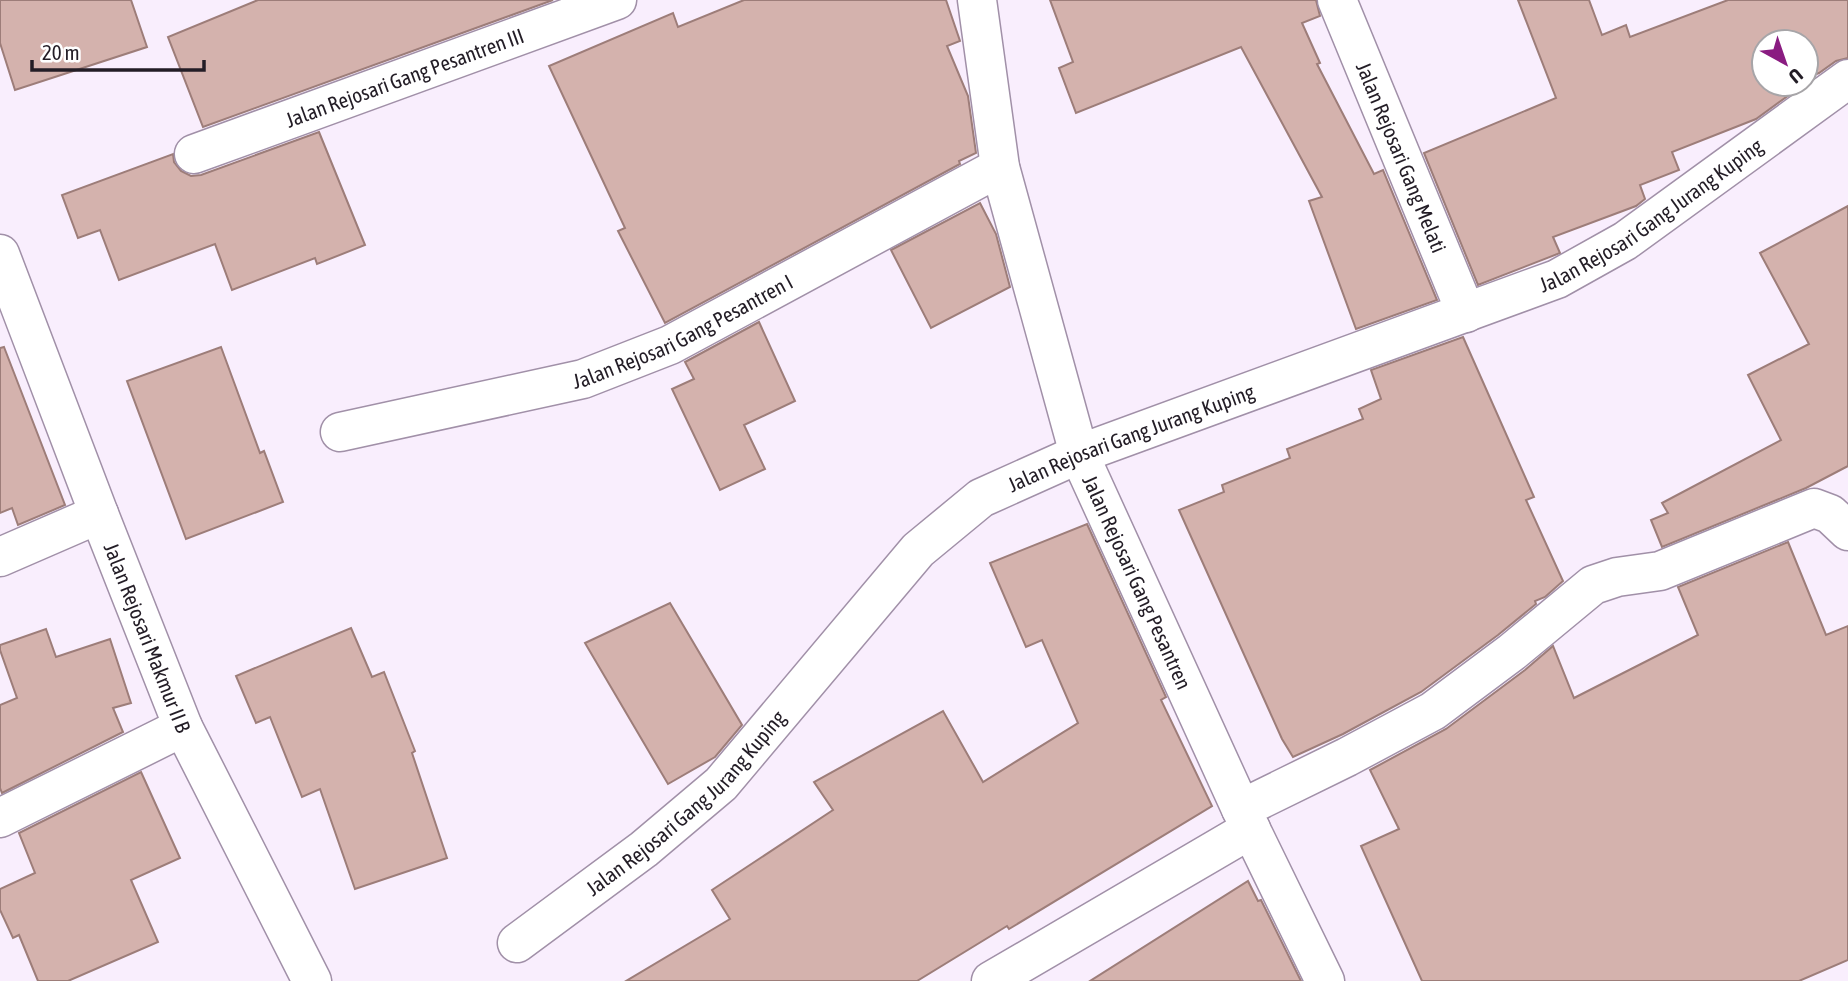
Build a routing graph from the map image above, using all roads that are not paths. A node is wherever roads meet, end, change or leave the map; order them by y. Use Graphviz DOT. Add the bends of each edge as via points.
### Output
graph roads {
  1 [pos="617,0"];
  2 [pos="977,0"];
  3 [pos="1337,0"];
  4 [pos="1848,79"];
  5 [pos="194,154"];
  6 [pos="1000,167"];
  7 [pos="1,257"];
  8 [pos="1466,313"];
  9 [pos="340,432"];
  10 [pos="1079,454"];
  11 [pos="99,514"];
  12 [pos="1848,531"];
  13 [pos="0,557"];
  14 [pos="183,727"];
  15 [pos="0,818"];
  16 [pos="1246,819"];
  17 [pos="517,943"];
  18 [pos="312,981"];
  19 [pos="990,981"];
  20 [pos="1325,981"];
  1 -- 5 [label="street, Jalan Rejosari Gang Pesantren III"];
  2 -- 6 [label="street, Jalan Rejosari Gang Pesantren"];
  3 -- 8 [label="street, Jalan Rejosari Gang Melati"];
  4 -- 8 [label="street, Jalan Rejosari Gang Jurang Kuping" via="1625,242 1557,279"];
  6 -- 9 [label="street, Jalan Rejosari Gang Pesantren I" via="670,345 583,379"];
  6 -- 10 [label="street, Jalan Rejosari Gang Pesantren"];
  7 -- 11 [label="street, Jalan Rejosari Makmur II B"];
  8 -- 10 [label="street, Jalan Rejosari Gang Jurang Kuping"];
  10 -- 16 [label="street, Jalan Rejosari Gang Pesantren"];
  10 -- 17 [label="street, Jalan Rejosari Gang Jurang Kuping" via="981,498 918,550 720,784 644,849"];
  11 -- 13 [label="street, Jalan Rejosari Makmur II B"];
  11 -- 14 [label="street, Jalan Rejosari Makmur II B"];
  12 -- 16 [label="street" via="1830,514 1814,508 1660,571 1593,585 1433,711"];
  14 -- 15 [label="street, Jalan Rejosari Makmur II B"];
  14 -- 18 [label="street"];
  16 -- 19 [label="street"];
  16 -- 20 [label="street, Jalan Rejosari Gang Pesantren"];
}
